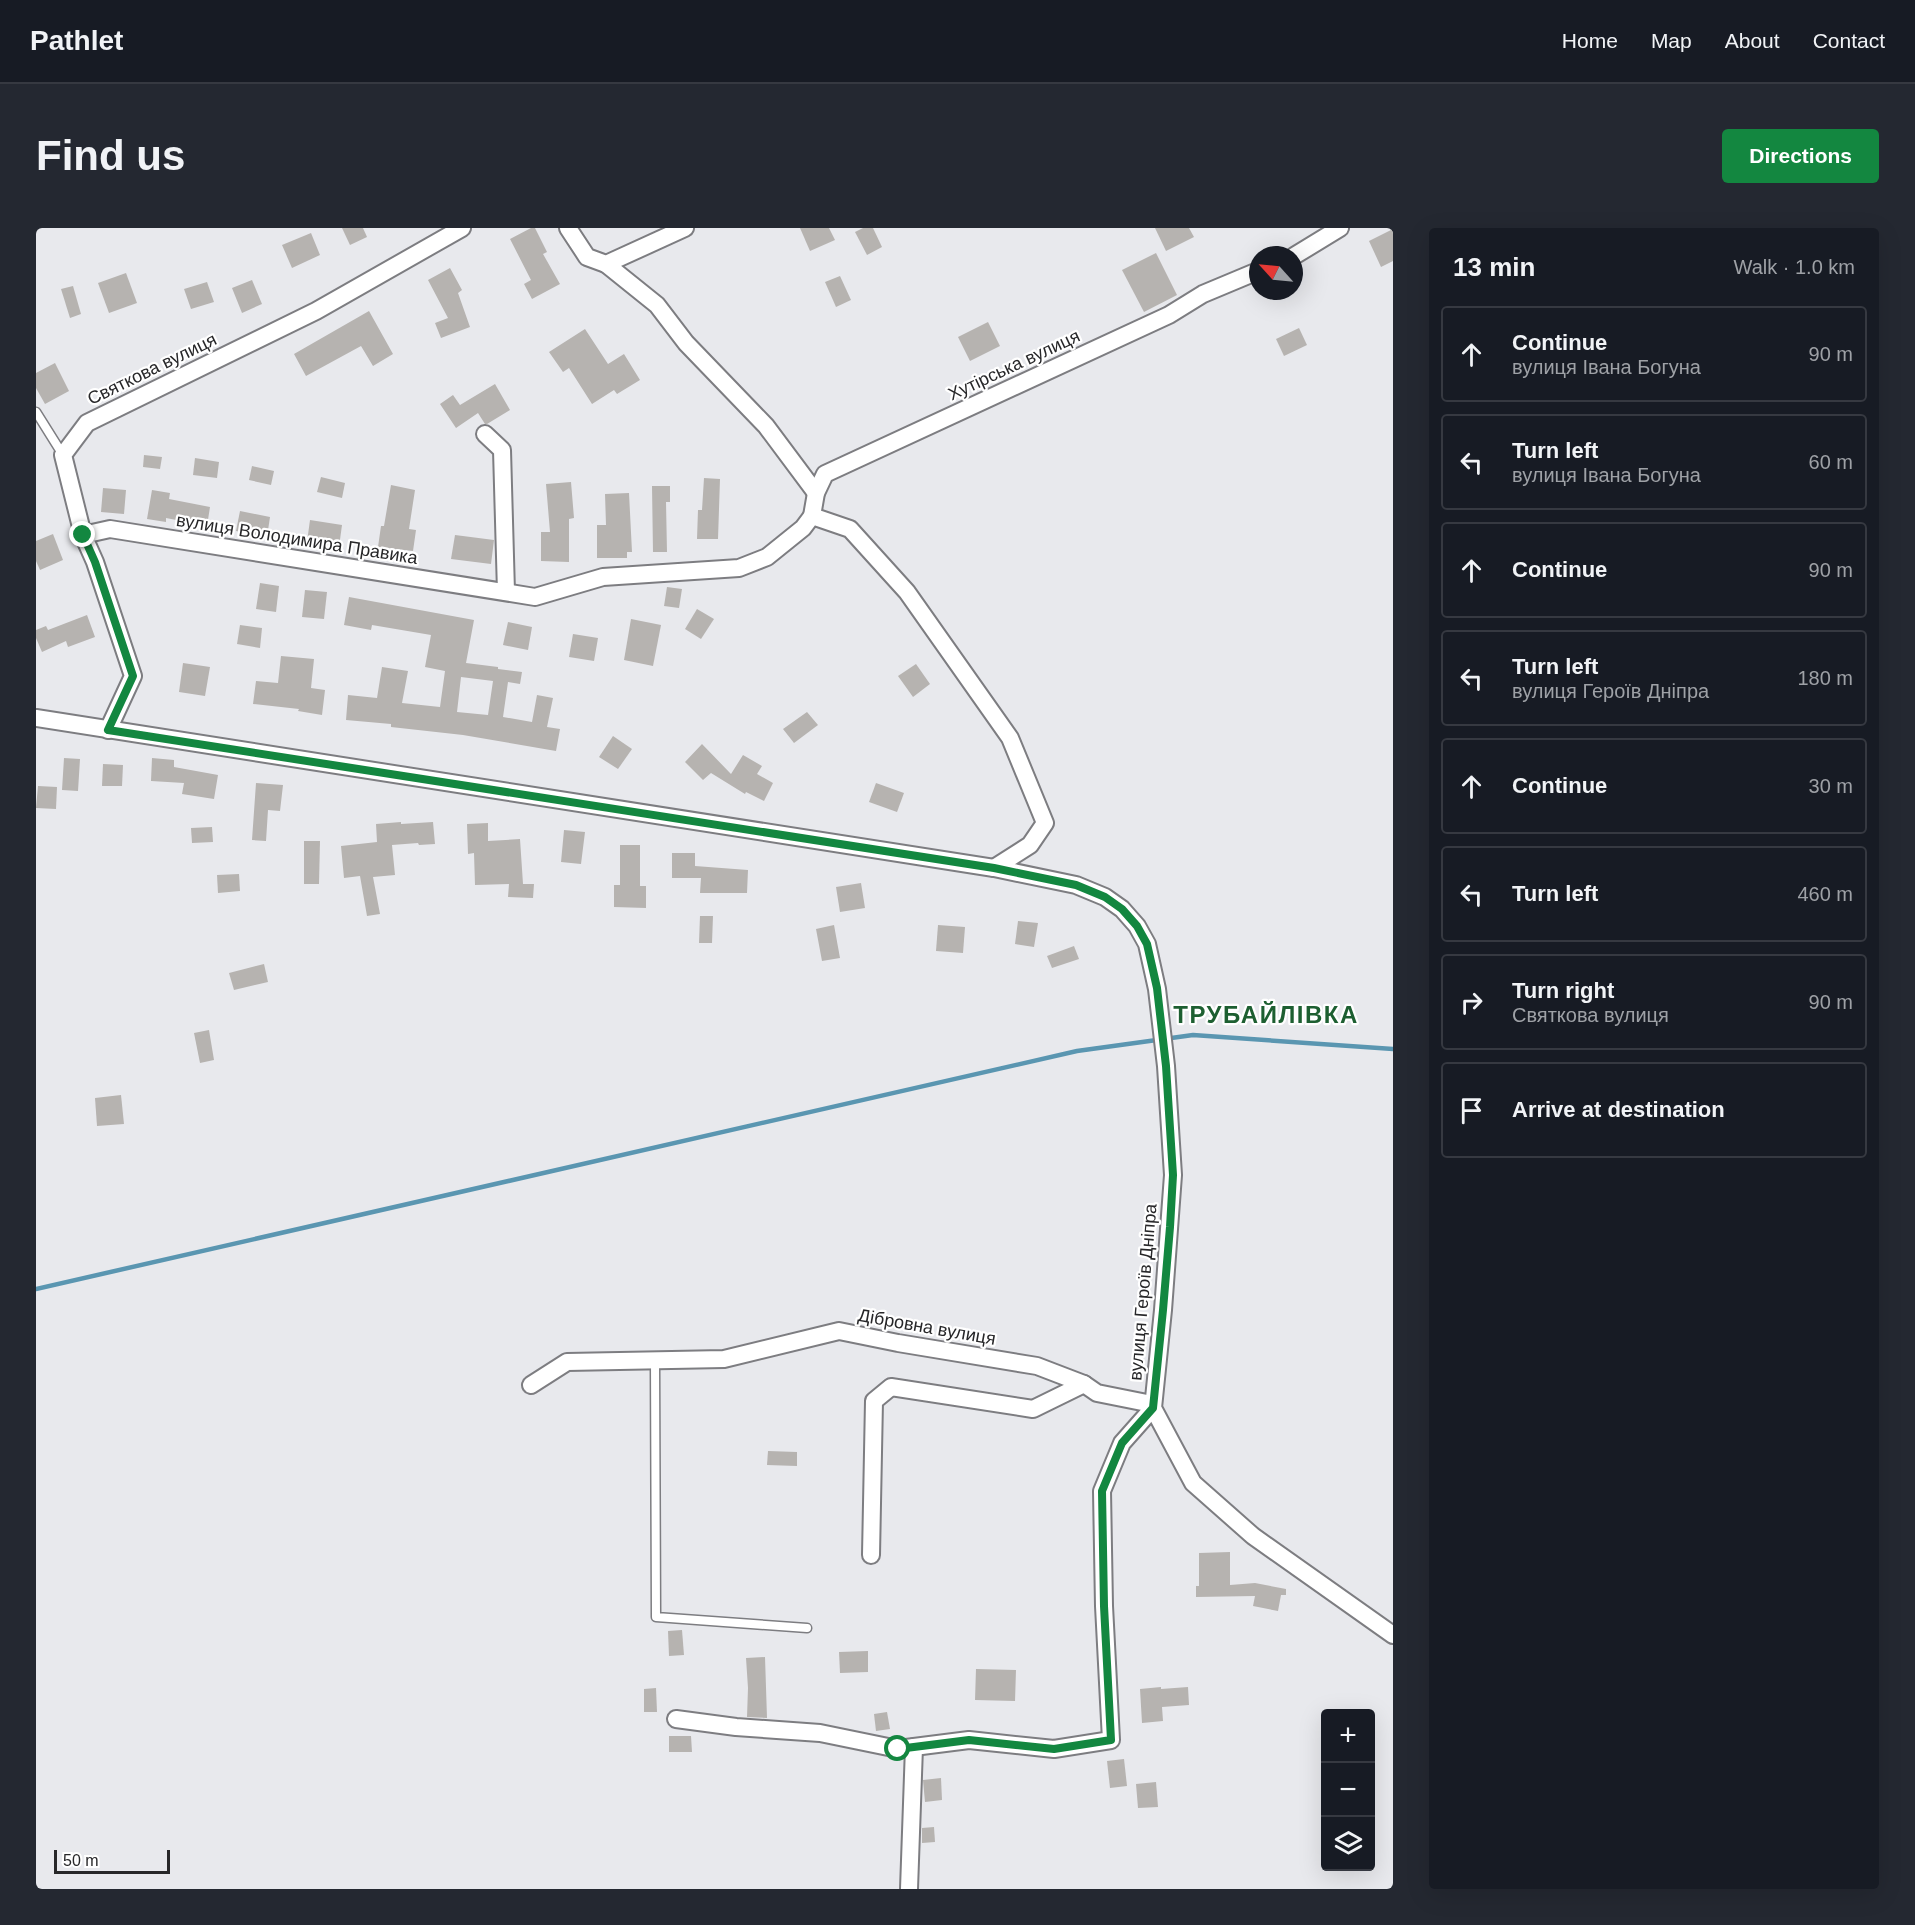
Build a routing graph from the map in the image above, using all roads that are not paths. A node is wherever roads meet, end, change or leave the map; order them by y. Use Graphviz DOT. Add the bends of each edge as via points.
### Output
graph roads {
  1 [pos="462,228"];
  2 [pos="568,228"];
  3 [pos="685,228"];
  4 [pos="1340,228"];
  5 [pos="1303,251"];
  6 [pos="606,264"];
  7 [pos="1249,276"];
  8 [pos="36,412"];
  9 [pos="485,434"];
  10 [pos="63,455"];
  11 [pos="816,493"];
  12 [pos="807,522"];
  13 [pos="83,535"];
  14 [pos="506,592"];
  15 [pos="36,718"];
  16 [pos="108,730"];
  17 [pos="994,868"];
  18 [pos="655,1361"];
  19 [pos="1084,1384"];
  20 [pos="531,1385"];
  21 [pos="1152,1406"];
  22 [pos="871,1555"];
  23 [pos="807,1628"];
  24 [pos="1393,1635"];
  25 [pos="676,1719"];
  26 [pos="914,1747"];
  27 [pos="909,1889"];
  1 -- 10 [label="street, Святкова вулиця" via="316,311 87,423"];
  2 -- 6 [label="street" via="587,257"];
  3 -- 6 [label="street"];
  4 -- 5 [label="street"];
  6 -- 11 [label="street" via="657,305 686,343 766,426"];
  7 -- 11 [label="street, Хутірська вулиця" via="825,474"];
  8 -- 10 [label="lane"];
  9 -- 14 [label="street" via="502,450"];
  10 -- 13 [label="street"];
  11 -- 12 [label="street, Хутірська вулиця"];
  12 -- 14 [label="street, вулиця Володимира Правика" via="767,557 739,568 603,577 535,597"];
  12 -- 17 [label="street" via="850,529 907,592 1010,738 1045,823 1030,845"];
  13 -- 14 [label="street, вулиця Володимира Правика" via="110,530"];
  13 -- 16 [label="street" via="133,676"];
  15 -- 16 [label="street, вулиця Героїв Дніпра"];
  16 -- 17 [label="street, вулиця Героїв Дніпра"];
  17 -- 21 [label="street, вулиця Героїв Дніпра" via="1076,885 1105,897 1122,909 1147,944 1157,988 1166,1066 1173,1175"];
  18 -- 19 [label="street, Дібровна вулиця" via="724,1359 839,1331 1037,1366"];
  18 -- 20 [label="street, Дібровна вулиця" via="567,1362"];
  18 -- 23 [label="lane" via="656,1617"];
  19 -- 21 [label="street, Дібровна вулиця" via="1097,1393"];
  19 -- 22 [label="street" via="1033,1409 891,1387 874,1401"];
  21 -- 24 [label="street" via="1193,1483 1253,1536"];
  21 -- 26 [label="street" via="1122,1443 1102,1491 1111,1740 1054,1749 969,1740"];
  25 -- 26 [label="street" via="820,1733 898,1749"];
  26 -- 27 [label="street"];
}
